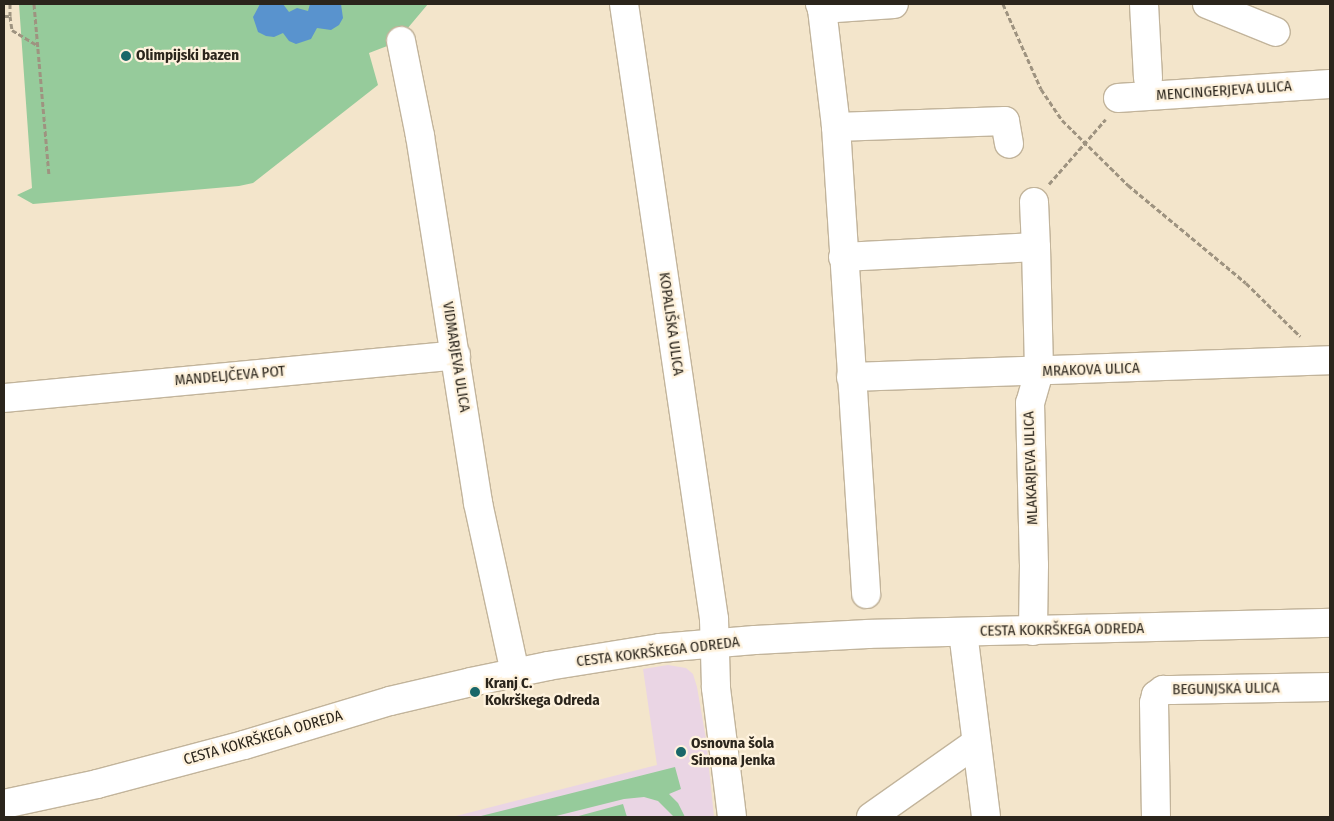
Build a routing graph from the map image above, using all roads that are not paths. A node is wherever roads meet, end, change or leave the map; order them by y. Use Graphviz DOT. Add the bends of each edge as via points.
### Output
graph roads {
  1 [pos="624,4"];
  2 [pos="894,4"];
  3 [pos="1144,4"];
  4 [pos="1207,4"];
  5 [pos="821,6"];
  6 [pos="1276,32"];
  7 [pos="401,41"];
  8 [pos="1148,78"];
  9 [pos="1330,84"];
  10 [pos="1123,97"];
  11 [pos="836,127"];
  12 [pos="1009,144"];
  13 [pos="1034,202"];
  14 [pos="1036,247"];
  15 [pos="843,257"];
  16 [pos="456,355"];
  17 [pos="1328,361"];
  18 [pos="1039,372"];
  19 [pos="851,377"];
  20 [pos="4,398"];
  21 [pos="866,594"];
  22 [pos="1330,624"];
  23 [pos="1033,631"];
  24 [pos="963,632"];
  25 [pos="715,644"];
  26 [pos="515,672"];
  27 [pos="1330,687"];
  28 [pos="976,743"];
  29 [pos="4,804"];
  30 [pos="732,817"];
  31 [pos="871,817"];
  32 [pos="986,817"];
  33 [pos="1156,817"];
  1 -- 25 [label="street, KOPALIŠKA ULICA" via="714,619"];
  2 -- 5 [label="street"];
  3 -- 8 [label="street"];
  4 -- 6 [label="street"];
  5 -- 11 [label="street"];
  7 -- 16 [label="street, VIDMARJEVA ULICA"];
  9 -- 10 [label="street, MENCINGERJEVA ULICA"];
  11 -- 12 [label="street" via="1005,121"];
  11 -- 15 [label="street"];
  13 -- 14 [label="street, MLAKARJEVA ULICA"];
  14 -- 15 [label="street"];
  14 -- 18 [label="street, MLAKARJEVA ULICA"];
  15 -- 19 [label="street"];
  16 -- 20 [label="street, MANDELJČEVA POT"];
  16 -- 26 [label="street, VIDMARJEVA ULICA" via="478,503"];
  17 -- 18 [label="street, MRAKOVA ULICA"];
  18 -- 19 [label="street, MRAKOVA ULICA"];
  18 -- 23 [label="street, MLAKARJEVA ULICA" via="1030,403"];
  19 -- 21 [label="street"];
  22 -- 23 [label="street, CESTA KOKRŠKEGA ODREDA"];
  23 -- 24 [label="street, CESTA KOKRŠKEGA ODREDA"];
  24 -- 25 [label="street, CESTA KOKRŠKEGA ODREDA"];
  24 -- 28 [label="street"];
  25 -- 26 [label="street, CESTA KOKRŠKEGA ODREDA" via="660,648"];
  25 -- 30 [label="street, KOPALIŠKA ULICA" via="716,688"];
  26 -- 29 [label="street, CESTA KOKRŠKEGA ODREDA" via="390,701 244,745 106,781"];
  27 -- 33 [label="street, BEGUNJSKA ULICA" via="1164,690 1156,695"];
  28 -- 31 [label="street"];
  28 -- 32 [label="street"];
}
